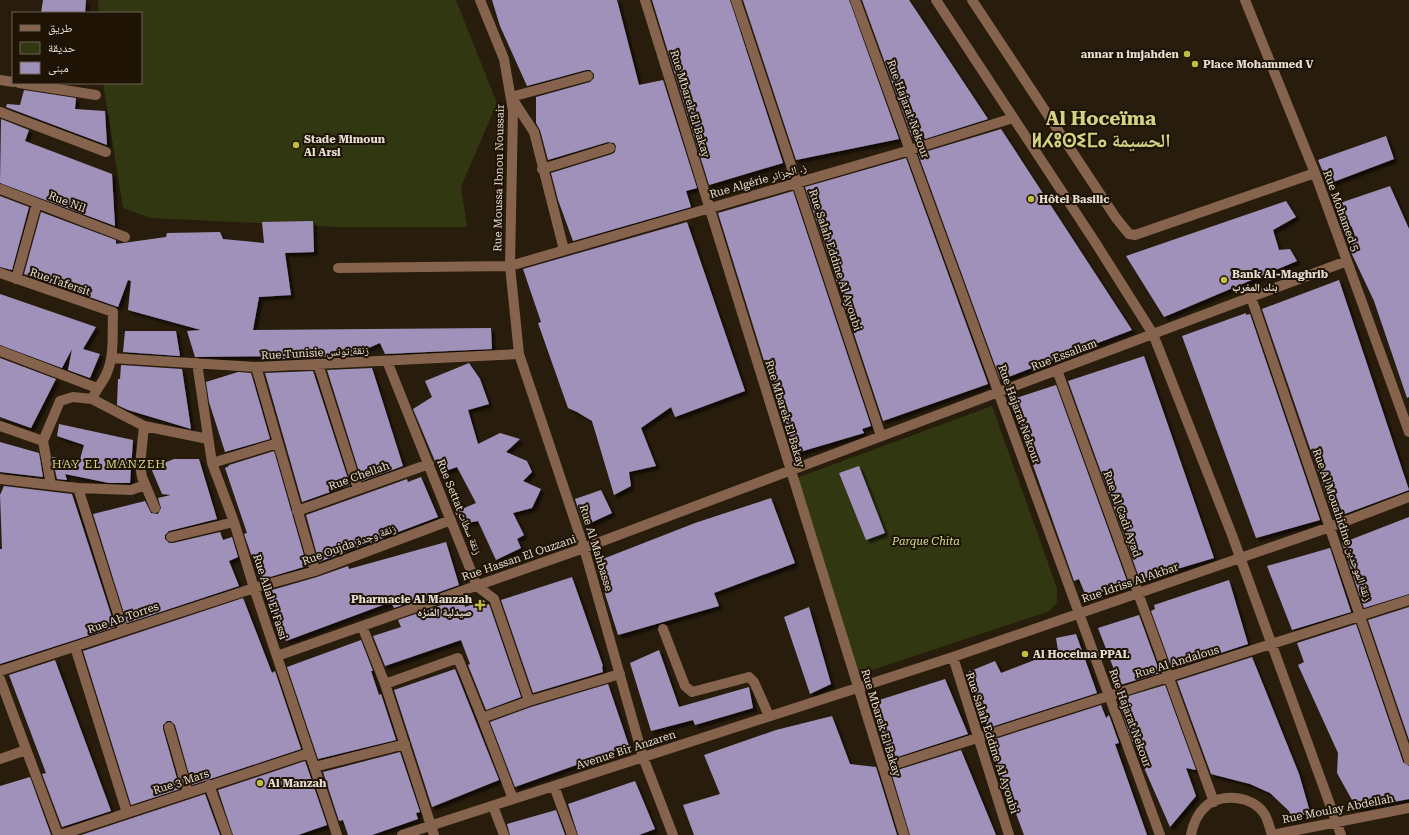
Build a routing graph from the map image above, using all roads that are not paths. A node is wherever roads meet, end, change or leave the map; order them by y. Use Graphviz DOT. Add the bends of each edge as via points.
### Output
graph roads {
  1 [pos="480,0"];
  2 [pos="644,0"];
  3 [pos="736,0"];
  4 [pos="856,0"];
  5 [pos="936,0"];
  6 [pos="972,0"];
  7 [pos="1245,0"];
  8 [pos="588,76"];
  9 [pos="0,80"];
  10 [pos="12,82"];
  11 [pos="25,84"];
  12 [pos="96,95"];
  13 [pos="511,97"];
  14 [pos="0,112"];
  15 [pos="1013,118"];
  16 [pos="610,148"];
  17 [pos="910,150"];
  18 [pos="106,152"];
  19 [pos="542,169"];
  20 [pos="1315,173"];
  21 [pos="797,182"];
  22 [pos="0,189"];
  23 [pos="37,203"];
  24 [pos="709,208"];
  25 [pos="125,237"];
  26 [pos="564,250"];
  27 [pos="1347,261"];
  28 [pos="510,266"];
  29 [pos="338,268"];
  30 [pos="0,273"];
  31 [pos="16,279"];
  32 [pos="1251,297"];
  33 [pos="1153,334"];
  34 [pos="0,350"];
  35 [pos="519,354"];
  36 [pos="112,358"];
  37 [pos="387,361"];
  38 [pos="197,362"];
  39 [pos="318,364"];
  40 [pos="256,368"];
  41 [pos="1057,370"];
  42 [pos="97,388"];
  43 [pos="998,392"];
  44 [pos="92,399"];
  45 [pos="1409,400"];
  46 [pos="1399,404"];
  47 [pos="0,426"];
  48 [pos="144,426"];
  49 [pos="1409,432"];
  50 [pos="881,436"];
  51 [pos="208,439"];
  52 [pos="44,441"];
  53 [pos="278,443"];
  54 [pos="212,463"];
  55 [pos="429,464"];
  56 [pos="790,470"];
  57 [pos="0,479"];
  58 [pos="51,485"];
  59 [pos="145,485"];
  60 [pos="78,488"];
  61 [pos="358,489"];
  62 [pos="1409,497"];
  63 [pos="155,508"];
  64 [pos="297,511"];
  65 [pos="451,520"];
  66 [pos="234,522"];
  67 [pos="1330,527"];
  68 [pos="171,537"];
  69 [pos="584,548"];
  70 [pos="1240,557"];
  71 [pos="315,571"];
  72 [pos="478,586"];
  73 [pos="254,588"];
  74 [pos="1138,594"];
  75 [pos="1409,600"];
  76 [pos="1079,613"];
  77 [pos="1360,616"];
  78 [pos="362,626"];
  79 [pos="664,629"];
  80 [pos="123,630"];
  81 [pos="1274,644"];
  82 [pos="75,647"];
  83 [pos="277,656"];
  84 [pos="953,657"];
  85 [pos="0,671"];
  86 [pos="620,674"];
  87 [pos="1169,676"];
  88 [pos="0,679"];
  89 [pos="385,684"];
  90 [pos="858,687"];
  91 [pos="1109,696"];
  92 [pos="528,701"];
  93 [pos="769,716"];
  94 [pos="482,718"];
  95 [pos="169,727"];
  96 [pos="977,738"];
  97 [pos="405,744"];
  98 [pos="26,750"];
  99 [pos="309,753"];
  100 [pos="643,757"];
  101 [pos="0,759"];
  102 [pos="1409,760"];
  103 [pos="314,767"];
  104 [pos="883,768"];
  105 [pos="209,786"];
  106 [pos="554,786"];
  107 [pos="188,793"];
  108 [pos="512,799"];
  109 [pos="1214,802"];
  110 [pos="493,806"];
  111 [pos="1409,808"];
  112 [pos="126,813"];
  113 [pos="1337,822"];
  114 [pos="433,830"];
  115 [pos="74,833"];
  116 [pos="59,835"];
  117 [pos="227,835"];
  118 [pos="337,835"];
  119 [pos="402,835"];
  120 [pos="504,835"];
  121 [pos="572,835"];
  122 [pos="673,835"];
  123 [pos="904,835"];
  124 [pos="1009,835"];
  125 [pos="1160,835"];
  126 [pos="1190,835"];
  127 [pos="1272,835"];
  128 [pos="1342,835"];
  1 -- 13 [label="street, Rue Moussa Ibnou Noussair" via="504,58"];
  2 -- 24 [label="street, Rue Mbarek El Bakay"];
  3 -- 21 [label="street, Rue Salah Eddine Al Ayoubi"];
  4 -- 17 [label="street, Rue Hajarat Nekour"];
  5 -- 15 [label="street"];
  6 -- 20 [label="street" via="1129,234 1135,235"];
  7 -- 20 [label="street, Rue Mohamed 5"];
  8 -- 13 [label="street"];
  9 -- 10 [label="street"];
  11 -- 12 [label="street"];
  13 -- 19 [label="street" via="534,132"];
  13 -- 28 [label="street, Rue Moussa Ibnou Noussair" via="514,111"];
  14 -- 18 [label="street"];
  15 -- 17 [label="street, Rue Algérie ز. الجزائر"];
  15 -- 33 [label="street"];
  16 -- 19 [label="street"];
  17 -- 21 [label="street, Rue Algérie ز. الجزائر"];
  17 -- 43 [label="street, Rue Hajarat Nekour"];
  19 -- 26 [label="street"];
  20 -- 27 [label="street, Rue Mohamed 5"];
  21 -- 24 [label="street, Rue Algérie ز. الجزائر"];
  21 -- 50 [label="street, Rue Salah Eddine Al Ayoubi"];
  22 -- 23 [label="street, Rue Nil"];
  23 -- 25 [label="street, Rue Nil"];
  23 -- 31 [label="street"];
  24 -- 26 [label="street, Rue Algérie ز. الجزائر"];
  24 -- 56 [label="street, Rue Mbarek El Bakay"];
  26 -- 28 [label="street, Rue Algérie ز. الجزائر"];
  27 -- 32 [label="street, Rue Essallam"];
  27 -- 46 [label="street, Rue Mohamed 5"];
  28 -- 29 [label="street, Rue Algérie ز. الجزائر"];
  28 -- 35 [label="street, Rue Al Mahbasse"];
  30 -- 31 [label="street, Rue Tafersit"];
  31 -- 36 [label="street, Rue Tafersit" via="113,312"];
  32 -- 33 [label="street, Rue Essallam"];
  32 -- 67 [label="street, Rue Al Mouahidine زنقة الموحدين"];
  33 -- 41 [label="street, Rue Essallam"];
  33 -- 70 [label="street"];
  34 -- 42 [label="street"];
  35 -- 37 [label="street, Rue Tunisie زنقة تونس"];
  35 -- 69 [label="street, Rue Al Mahbasse"];
  36 -- 38 [label="street, Rue Tunisie زنقة تونس"];
  36 -- 42 [label="street" via="107,373"];
  37 -- 39 [label="street, Rue Tunisie زنقة تونس"];
  37 -- 55 [label="street, Rue Settat زنقة سطات"];
  38 -- 40 [label="street, Rue Tunisie زنقة تونس"];
  38 -- 51 [label="street, Rue Allal El Fassi"];
  39 -- 40 [label="street, Rue Tunisie زنقة تونس"];
  39 -- 61 [label="street"];
  40 -- 53 [label="street"];
  41 -- 43 [label="street, Rue Essallam"];
  41 -- 74 [label="street, Rue Al Cadi Ayad"];
  42 -- 44 [label="street"];
  43 -- 50 [label="street, Rue Essallam"];
  43 -- 76 [label="street, Rue Hajarat Nekour"];
  44 -- 48 [label="street"];
  44 -- 52 [label="street" via="73,397 60,401"];
  45 -- 46 [label="street"];
  46 -- 49 [label="street, Rue Mohamed 5"];
  47 -- 52 [label="street"];
  48 -- 51 [label="street"];
  48 -- 59 [label="street" via="140,465"];
  50 -- 56 [label="street, Rue Essallam"];
  51 -- 54 [label="street, Rue Allal El Fassi"];
  52 -- 58 [label="street"];
  53 -- 54 [label="street"];
  53 -- 64 [label="street"];
  54 -- 66 [label="street, Rue Allal El Fassi"];
  55 -- 61 [label="street, Rue Chellah"];
  55 -- 65 [label="street, Rue Settat زنقة سطات"];
  56 -- 69 [label="street, Rue Hassan El Ouzzani"];
  56 -- 90 [label="street, Rue Mbarek El Bakay"];
  57 -- 58 [label="street"];
  58 -- 60 [label="street"];
  59 -- 60 [label="street" via="131,490"];
  59 -- 63 [label="street"];
  60 -- 80 [label="street"];
  61 -- 64 [label="street, Rue Chellah"];
  62 -- 67 [label="street, Rue Idriss Al Akbar"];
  64 -- 71 [label="street"];
  65 -- 71 [label="street, Rue Oujda زنقة وجدة"];
  65 -- 72 [label="street, Rue Settat زنقة سطات"];
  66 -- 68 [label="street"];
  66 -- 73 [label="street, Rue Allal El Fassi"];
  67 -- 70 [label="street, Rue Idriss Al Akbar"];
  67 -- 77 [label="street, Rue Al Mouahidine زنقة الموحدين"];
  69 -- 72 [label="street, Rue Hassan El Ouzzani"];
  69 -- 86 [label="street, Rue Al Mahbasse"];
  70 -- 74 [label="street, Rue Idriss Al Akbar"];
  70 -- 81 [label="street"];
  71 -- 73 [label="street, Rue Oujda زنقة وجدة"];
  72 -- 78 [label="street, Rue Hassan El Ouzzani"];
  72 -- 92 [label="street, Rue Settat زنقة سطات" via="494,600"];
  73 -- 80 [label="street, Rue Ab Torres"];
  73 -- 83 [label="street, Rue Allal El Fassi"];
  74 -- 76 [label="street, Rue Idriss Al Akbar"];
  74 -- 87 [label="street, Rue Al Cadi Ayad"];
  75 -- 77 [label="street, Rue Al Andalous"];
  76 -- 84 [label="street, Rue Idriss Al Akbar"];
  76 -- 91 [label="street, Rue Hajarat Nekour"];
  77 -- 81 [label="street, Rue Al Andalous"];
  77 -- 102 [label="street, Rue Al Mouahidine زنقة الموحدين"];
  78 -- 83 [label="street, Rue Hassan El Ouzzani"];
  78 -- 89 [label="street"];
  79 -- 93 [label="street" via="685,686 692,692 749,676"];
  80 -- 82 [label="street, Rue Ab Torres"];
  81 -- 87 [label="street, Rue Al Andalous"];
  81 -- 113 [label="street"];
  82 -- 85 [label="street, Rue Ab Torres"];
  82 -- 112 [label="street"];
  83 -- 99 [label="street, Rue Allal El Fassi"];
  84 -- 90 [label="street, Rue Idriss Al Akbar"];
  84 -- 96 [label="street, Rue Salah Eddine Al Ayoubi"];
  86 -- 92 [label="street"];
  86 -- 100 [label="street, Rue Al Mahbasse"];
  87 -- 91 [label="street, Rue Al Andalous"];
  87 -- 109 [label="street, Rue Al Cadi Ayad"];
  88 -- 98 [label="street"];
  89 -- 94 [label="street" via="458,658"];
  89 -- 97 [label="street"];
  90 -- 93 [label="street, Avenue Bir Anzaren"];
  90 -- 104 [label="street, Rue Mbarek El Bakay"];
  91 -- 96 [label="street, Rue Al Andalous"];
  91 -- 125 [label="street, Rue Hajarat Nekour"];
  92 -- 94 [label="street"];
  93 -- 100 [label="street, Avenue Bir Anzaren"];
  94 -- 108 [label="street"];
  95 -- 107 [label="street"];
  96 -- 104 [label="street, Rue Al Andalous"];
  96 -- 124 [label="street, Rue Salah Eddine Al Ayoubi"];
  97 -- 103 [label="street"];
  97 -- 114 [label="street"];
  98 -- 101 [label="street"];
  98 -- 116 [label="street"];
  99 -- 103 [label="street, Rue Allal El Fassi"];
  99 -- 105 [label="street, Rue 3 Mars"];
  100 -- 106 [label="street, Avenue Bir Anzaren"];
  100 -- 122 [label="street, Rue Al Mahbasse"];
  103 -- 118 [label="street, Rue Allal El Fassi"];
  104 -- 123 [label="street, Rue Mbarek El Bakay"];
  105 -- 107 [label="street, Rue 3 Mars"];
  105 -- 117 [label="street"];
  106 -- 108 [label="street, Avenue Bir Anzaren"];
  106 -- 121 [label="street"];
  107 -- 112 [label="street, Rue 3 Mars"];
  108 -- 110 [label="street, Avenue Bir Anzaren"];
  109 -- 126 [label="street" via="1205,807 1193,821"];
  109 -- 127 [label="street" via="1226,798 1244,800 1257,806 1265,815"];
  110 -- 114 [label="street, Avenue Bir Anzaren"];
  110 -- 120 [label="street"];
  111 -- 113 [label="street, Rue Moulay Abdellah"];
  112 -- 115 [label="street, Rue 3 Mars"];
  113 -- 127 [label="street, Rue Moulay Abdellah"];
  113 -- 128 [label="street"];
  114 -- 119 [label="street, Avenue Bir Anzaren"];
  115 -- 116 [label="street, Rue 3 Mars"];
}
